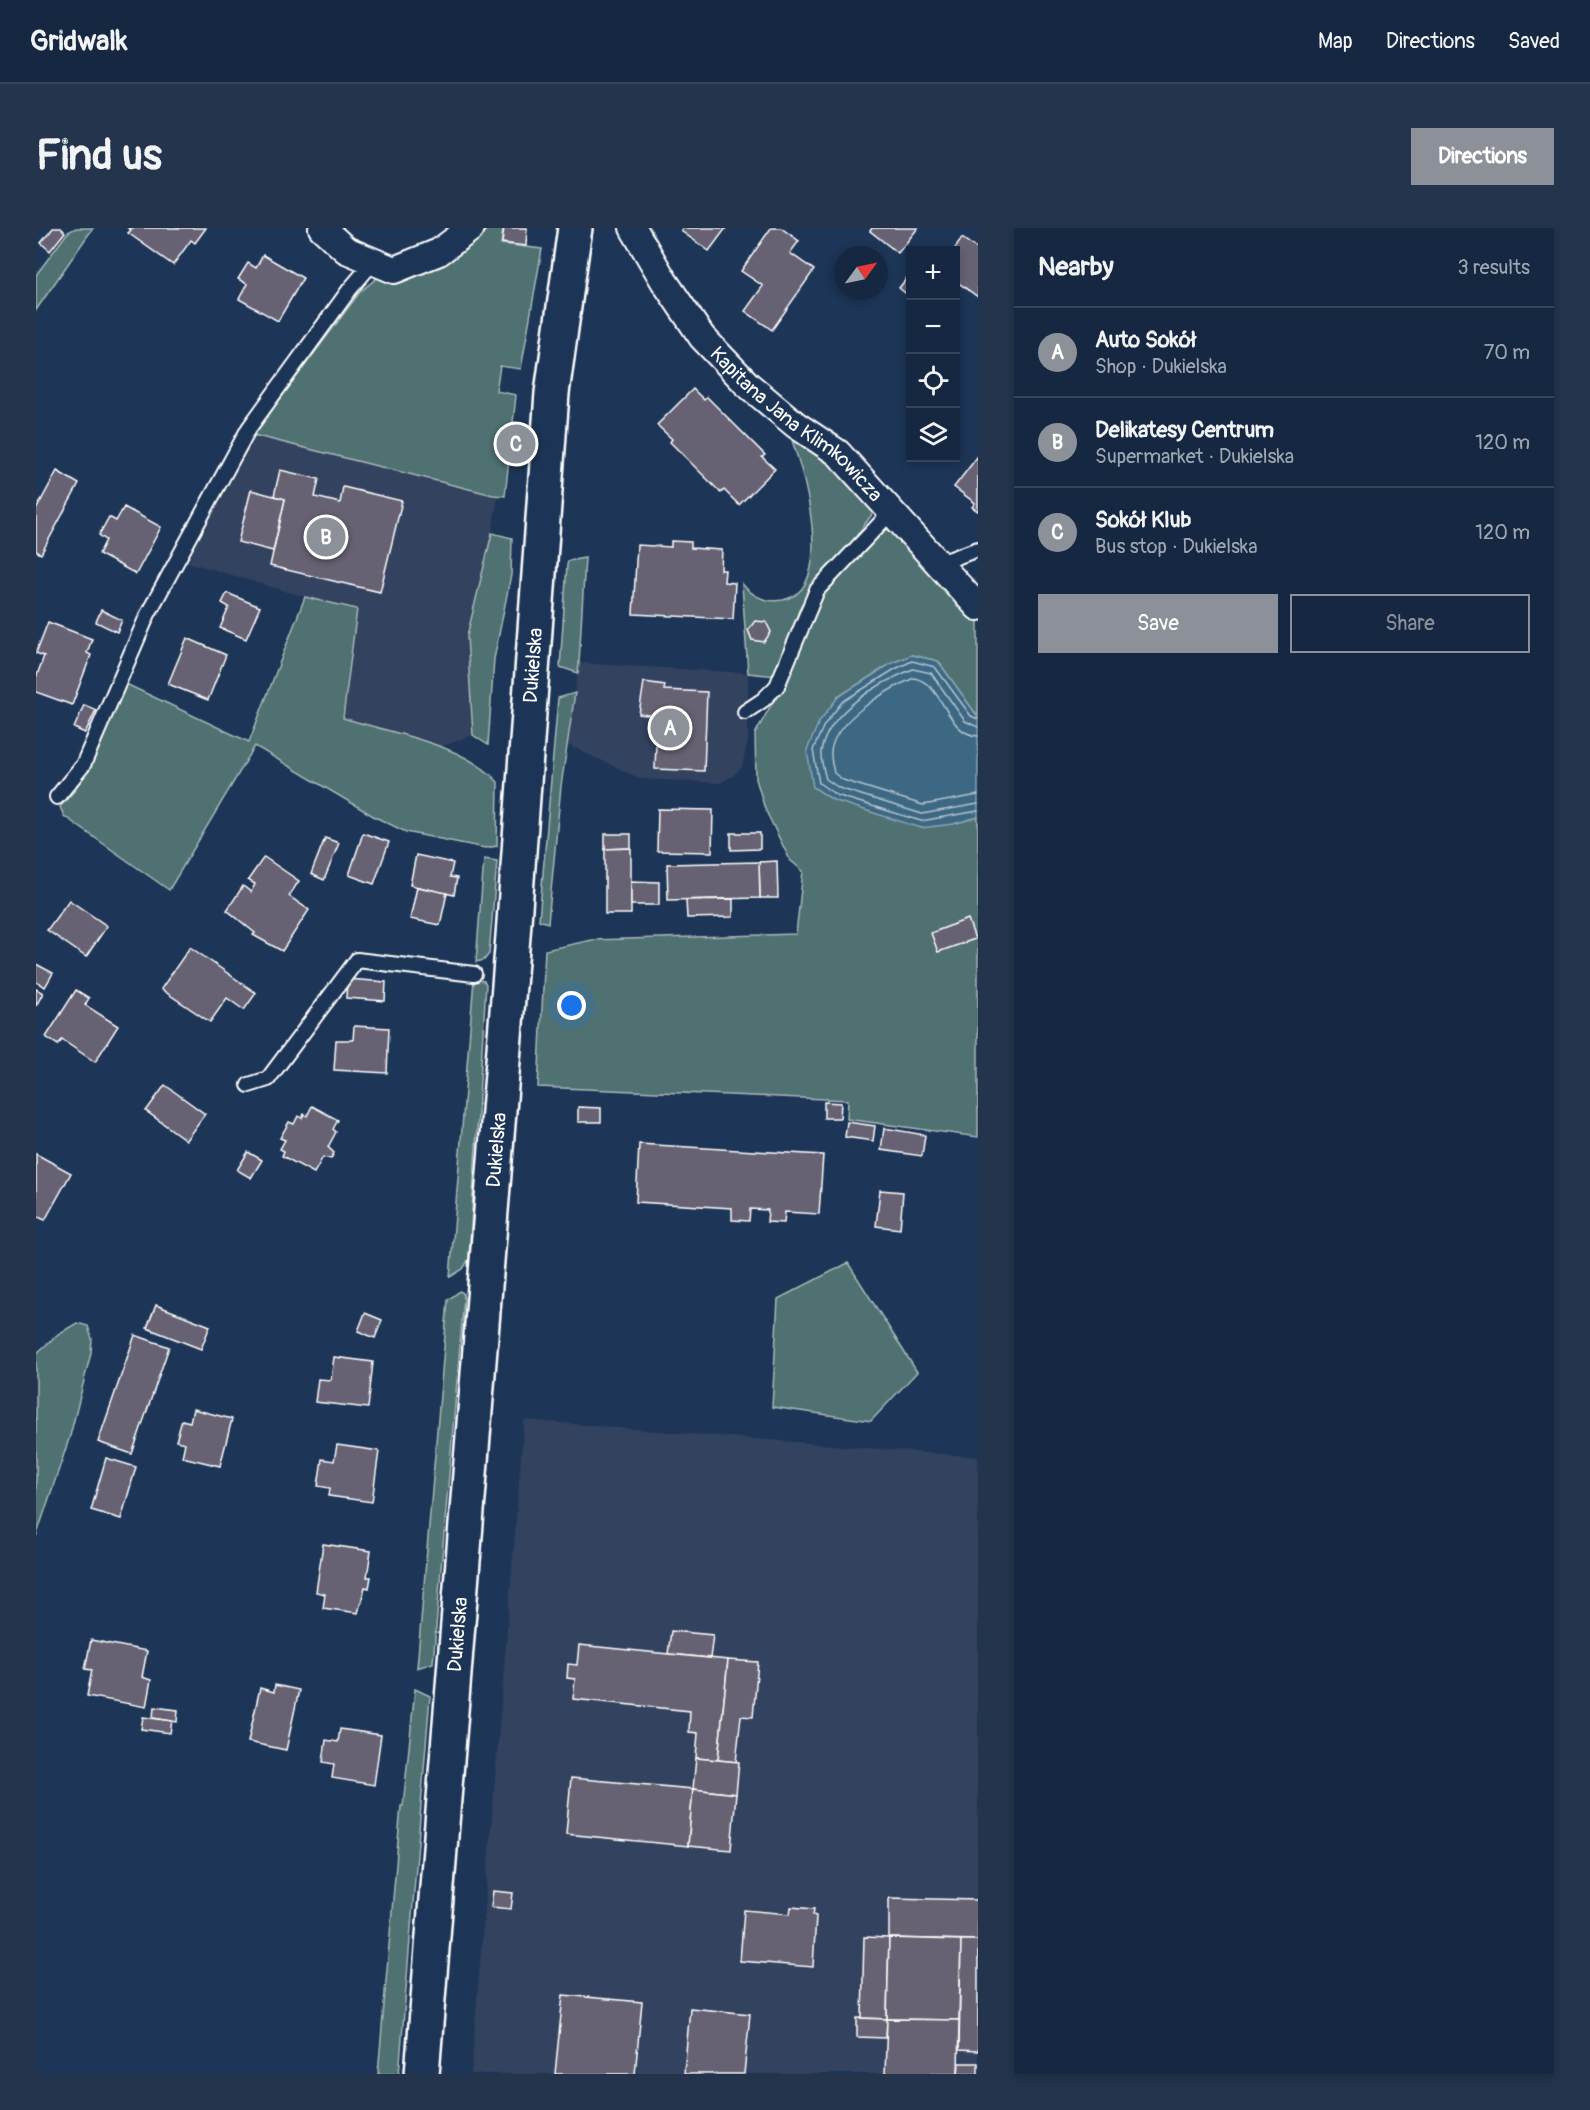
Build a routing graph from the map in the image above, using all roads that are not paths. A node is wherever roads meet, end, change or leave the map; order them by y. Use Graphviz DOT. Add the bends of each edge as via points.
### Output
graph roads {
  1 [pos="322,228"];
  2 [pos="471,228"];
  3 [pos="575,228"];
  4 [pos="633,228"];
  5 [pos="374,261"];
  6 [pos="891,512"];
  7 [pos="978,549"];
  8 [pos="937,564"];
  9 [pos="978,607"];
  10 [pos="745,712"];
  11 [pos="57,797"];
  12 [pos="474,974"];
  13 [pos="249,1085"];
  14 [pos="422,2074"];
  1 -- 5 [label="street" via="346,250"];
  2 -- 5 [label="street" via="439,252 394,270"];
  3 -- 14 [label="main road, Dukielska" via="552,393"];
  4 -- 6 [label="street, Kapitana Jana Klimkowicza" via="702,337 748,385 838,453"];
  5 -- 11 [label="lane" via="249,428 148,614 83,765"];
  6 -- 8 [label="street, Kapitana Jana Klimkowicza"];
  6 -- 10 [label="lane" via="817,590 777,686"];
  7 -- 8 [label="lane"];
  8 -- 9 [label="street, Kapitana Jana Klimkowicza"];
  12 -- 13 [label="lane" via="357,960 268,1079"];
}
